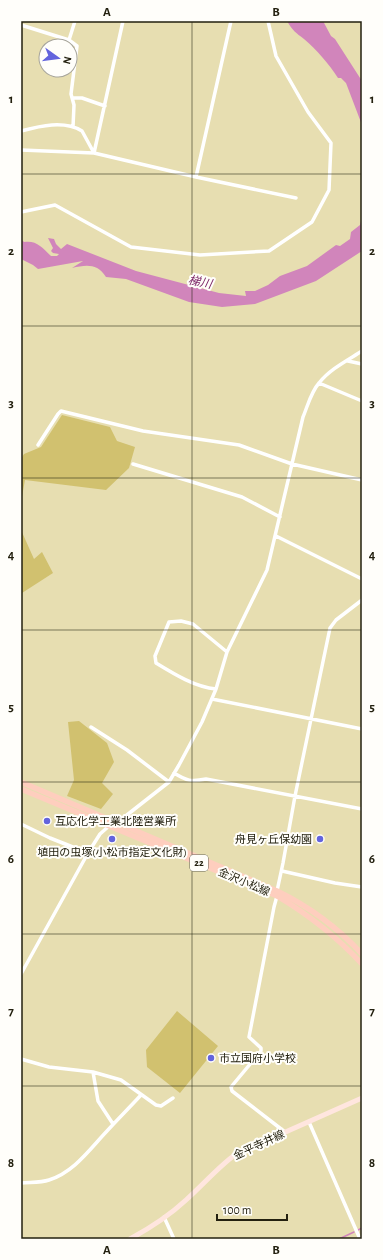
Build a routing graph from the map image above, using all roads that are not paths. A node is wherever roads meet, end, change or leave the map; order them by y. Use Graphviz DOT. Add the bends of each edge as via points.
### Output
graph roads {
  1 [pos="75,21"];
  2 [pos="124,21"];
  3 [pos="231,21"];
  4 [pos="268,21"];
  5 [pos="21,25"];
  6 [pos="63,38"];
  7 [pos="70,38"];
  8 [pos="73,78"];
  9 [pos="72,98"];
  10 [pos="104,106"];
  11 [pos="73,127"];
  12 [pos="21,131"];
  13 [pos="21,150"];
  14 [pos="94,153"];
  15 [pos="196,177"];
  16 [pos="296,198"];
  17 [pos="21,212"];
  18 [pos="362,350"];
  19 [pos="347,361"];
  20 [pos="362,364"];
  21 [pos="319,383"];
  22 [pos="362,401"];
  23 [pos="38,445"];
  24 [pos="133,464"];
  25 [pos="292,464"];
  26 [pos="362,480"];
  27 [pos="280,518"];
  28 [pos="276,536"];
  29 [pos="362,580"];
  30 [pos="362,600"];
  31 [pos="227,652"];
  32 [pos="216,689"];
  33 [pos="212,699"];
  34 [pos="312,719"];
  35 [pos="91,727"];
  36 [pos="362,729"];
  37 [pos="174,774"];
  38 [pos="21,782"];
  39 [pos="169,782"];
  40 [pos="21,789"];
  41 [pos="295,796"];
  42 [pos="362,810"];
  43 [pos="118,822"];
  44 [pos="21,824"];
  45 [pos="109,826"];
  46 [pos="88,852"];
  47 [pos="282,871"];
  48 [pos="362,887"];
  49 [pos="277,893"];
  50 [pos="362,954"];
  51 [pos="362,964"];
  52 [pos="21,974"];
  53 [pos="21,1059"];
  54 [pos="93,1072"];
  55 [pos="141,1095"];
  56 [pos="173,1098"];
  57 [pos="362,1098"];
  58 [pos="309,1122"];
  59 [pos="113,1124"];
  60 [pos="285,1132"];
  61 [pos="21,1183"];
  62 [pos="164,1217"];
  63 [pos="130,1239"];
  64 [pos="174,1239"];
  65 [pos="360,1239"];
  1 -- 7 [label="street"];
  2 -- 10 [label="street"];
  3 -- 15 [label="street"];
  4 -- 17 [label="street" via="276,56 308,112 331,143 329,190 312,222 269,251 200,255 131,247 55,205"];
  5 -- 6 [label="street"];
  8 -- 9 [label="street"];
  9 -- 10 [label="street" via="82,98"];
  9 -- 11 [label="street"];
  10 -- 14 [label="street"];
  11 -- 12 [label="street" via="48,124"];
  11 -- 14 [label="street" via="85,134"];
  13 -- 14 [label="street"];
  14 -- 15 [label="street"];
  15 -- 16 [label="street"];
  18 -- 19 [label="street"];
  19 -- 20 [label="street"];
  19 -- 21 [label="street"];
  21 -- 22 [label="street"];
  21 -- 25 [label="street" via="304,417"];
  23 -- 25 [label="street" via="61,411 143,432 239,445"];
  24 -- 27 [label="street" via="242,497"];
  25 -- 26 [label="street"];
  25 -- 27 [label="street"];
  27 -- 28 [label="street"];
  28 -- 29 [label="street"];
  28 -- 31 [label="street" via="267,570"];
  30 -- 34 [label="street" via="332,623"];
  31 -- 32 [label="street"];
  31 -- 32 [label="street" via="193,624 181,621 169,622 155,656 156,663 163,667 203,688"];
  32 -- 33 [label="street"];
  33 -- 34 [label="street"];
  33 -- 37 [label="street"];
  34 -- 36 [label="street"];
  34 -- 41 [label="street"];
  35 -- 39 [label="street"];
  37 -- 39 [label="street"];
  37 -- 41 [label="street" via="194,782 206,779"];
  38 -- 43 [label="main road, 金沢小松線 / 22"];
  39 -- 43 [label="street"];
  40 -- 45 [label="main road, 金沢小松線 / 22"];
  41 -- 42 [label="street"];
  41 -- 47 [label="street"];
  43 -- 49 [label="main road, 金沢小松線 / 22"];
  44 -- 46 [label="street"];
  45 -- 46 [label="street"];
  45 -- 49 [label="main road, 金沢小松線 / 22"];
  46 -- 52 [label="street"];
  47 -- 48 [label="street"];
  47 -- 49 [label="street"];
  49 -- 50 [label="main road, 金沢小松線 / 22" via="301,904 324,920"];
  49 -- 51 [label="main road, 金沢小松線 / 22" via="320,925"];
  49 -- 60 [label="street" via="248,1037 261,1048 261,1052 231,1087 232,1091"];
  53 -- 54 [label="street" via="49,1067"];
  54 -- 55 [label="street" via="121,1080"];
  54 -- 59 [label="street" via="98,1101"];
  55 -- 56 [label="street" via="161,1106"];
  55 -- 59 [label="street"];
  57 -- 58 [label="main road, 金平寺井線"];
  58 -- 60 [label="main road, 金平寺井線"];
  58 -- 65 [label="street"];
  59 -- 61 [label="street" via="72,1168 47,1181"];
  60 -- 62 [label="main road, 金平寺井線" via="226,1161 186,1200"];
  62 -- 63 [label="main road, 金平寺井線"];
  62 -- 64 [label="street"];
}
